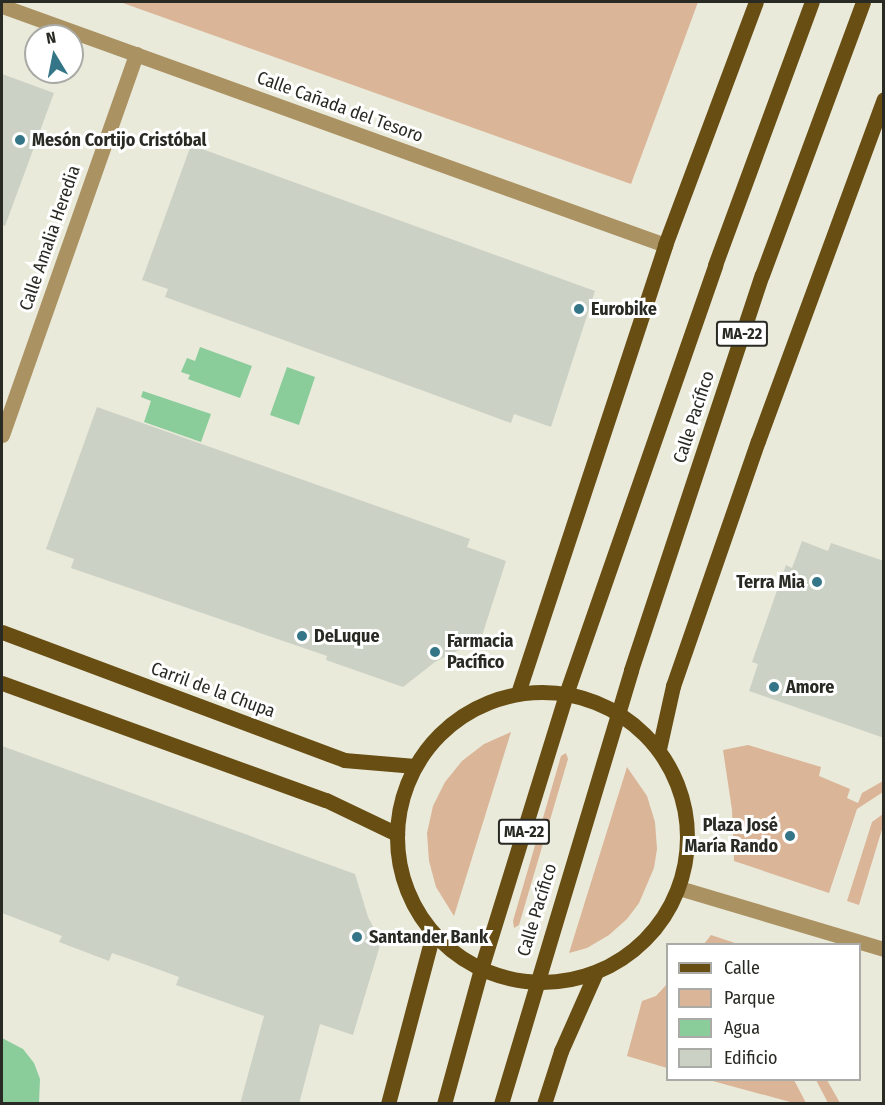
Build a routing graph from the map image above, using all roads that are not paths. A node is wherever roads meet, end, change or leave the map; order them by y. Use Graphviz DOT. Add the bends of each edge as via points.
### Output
graph roads {
  1 [pos="756,2"];
  2 [pos="812,2"];
  3 [pos="863,2"];
  4 [pos="2,6"];
  5 [pos="136,54"];
  6 [pos="884,99"];
  7 [pos="665,245"];
  8 [pos="2,435"];
  9 [pos="2,632"];
  10 [pos="2,683"];
  11 [pos="518,693"];
  12 [pos="566,694"];
  13 [pos="617,712"];
  14 [pos="659,749"];
  15 [pos="415,766"];
  16 [pos="397,834"];
  17 [pos="679,888"];
  18 [pos="433,934"];
  19 [pos="861,943"];
  20 [pos="861,943"];
  21 [pos="884,950"];
  22 [pos="481,969"];
  23 [pos="596,972"];
  24 [pos="535,982"];
  25 [pos="388,1104"];
  26 [pos="444,1104"];
  27 [pos="501,1104"];
  28 [pos="544,1104"];
  1 -- 7 [label="main road"];
  2 -- 12 [label="main road, Calle Pacífico / MA-22" via="715,265"];
  3 -- 13 [label="main road, Calle Pacífico / MA-22" via="762,275"];
  4 -- 5 [label="street, Calle Cañada del Tesoro"];
  5 -- 7 [label="street, Calle Cañada del Tesoro"];
  5 -- 8 [label="street, Calle Amalia Heredia"];
  6 -- 14 [label="main road" via="676,675"];
  7 -- 11 [label="main road"];
  9 -- 15 [label="main road, Carril de la Chupa" via="344,760"];
  10 -- 16 [label="main road" via="326,800"];
  11 -- 12 [label="main road, Calle Pacífico"];
  11 -- 15 [label="main road, Calle Pacífico" via="478,704 445,726"];
  12 -- 13 [label="main road, Calle Pacífico"];
  12 -- 22 [label="main road, Calle Pacífico / MA-22"];
  13 -- 14 [label="main road, Calle Pacífico" via="640,728"];
  13 -- 24 [label="main road, Calle Pacífico / MA-22"];
  14 -- 17 [label="main road, Calle Pacífico" via="681,793 688,841"];
  15 -- 16 [label="main road, Calle Pacífico"];
  16 -- 18 [label="main road, Calle Pacífico" via="398,861 410,900"];
  17 -- 19 [label="street"];
  17 -- 23 [label="main road, Calle Pacífico" via="659,924 631,952"];
  18 -- 22 [label="main road, Calle Pacífico" via="456,955"];
  18 -- 25 [label="main road"];
  20 -- 21 [label="street"];
  22 -- 24 [label="main road, Calle Pacífico"];
  22 -- 26 [label="main road, Calle Pacífico / MA-22"];
  23 -- 24 [label="main road, Calle Pacífico" via="566,981"];
  23 -- 28 [label="main road" via="561,1051"];
  24 -- 27 [label="main road, Calle Pacífico / MA-22"];
}
